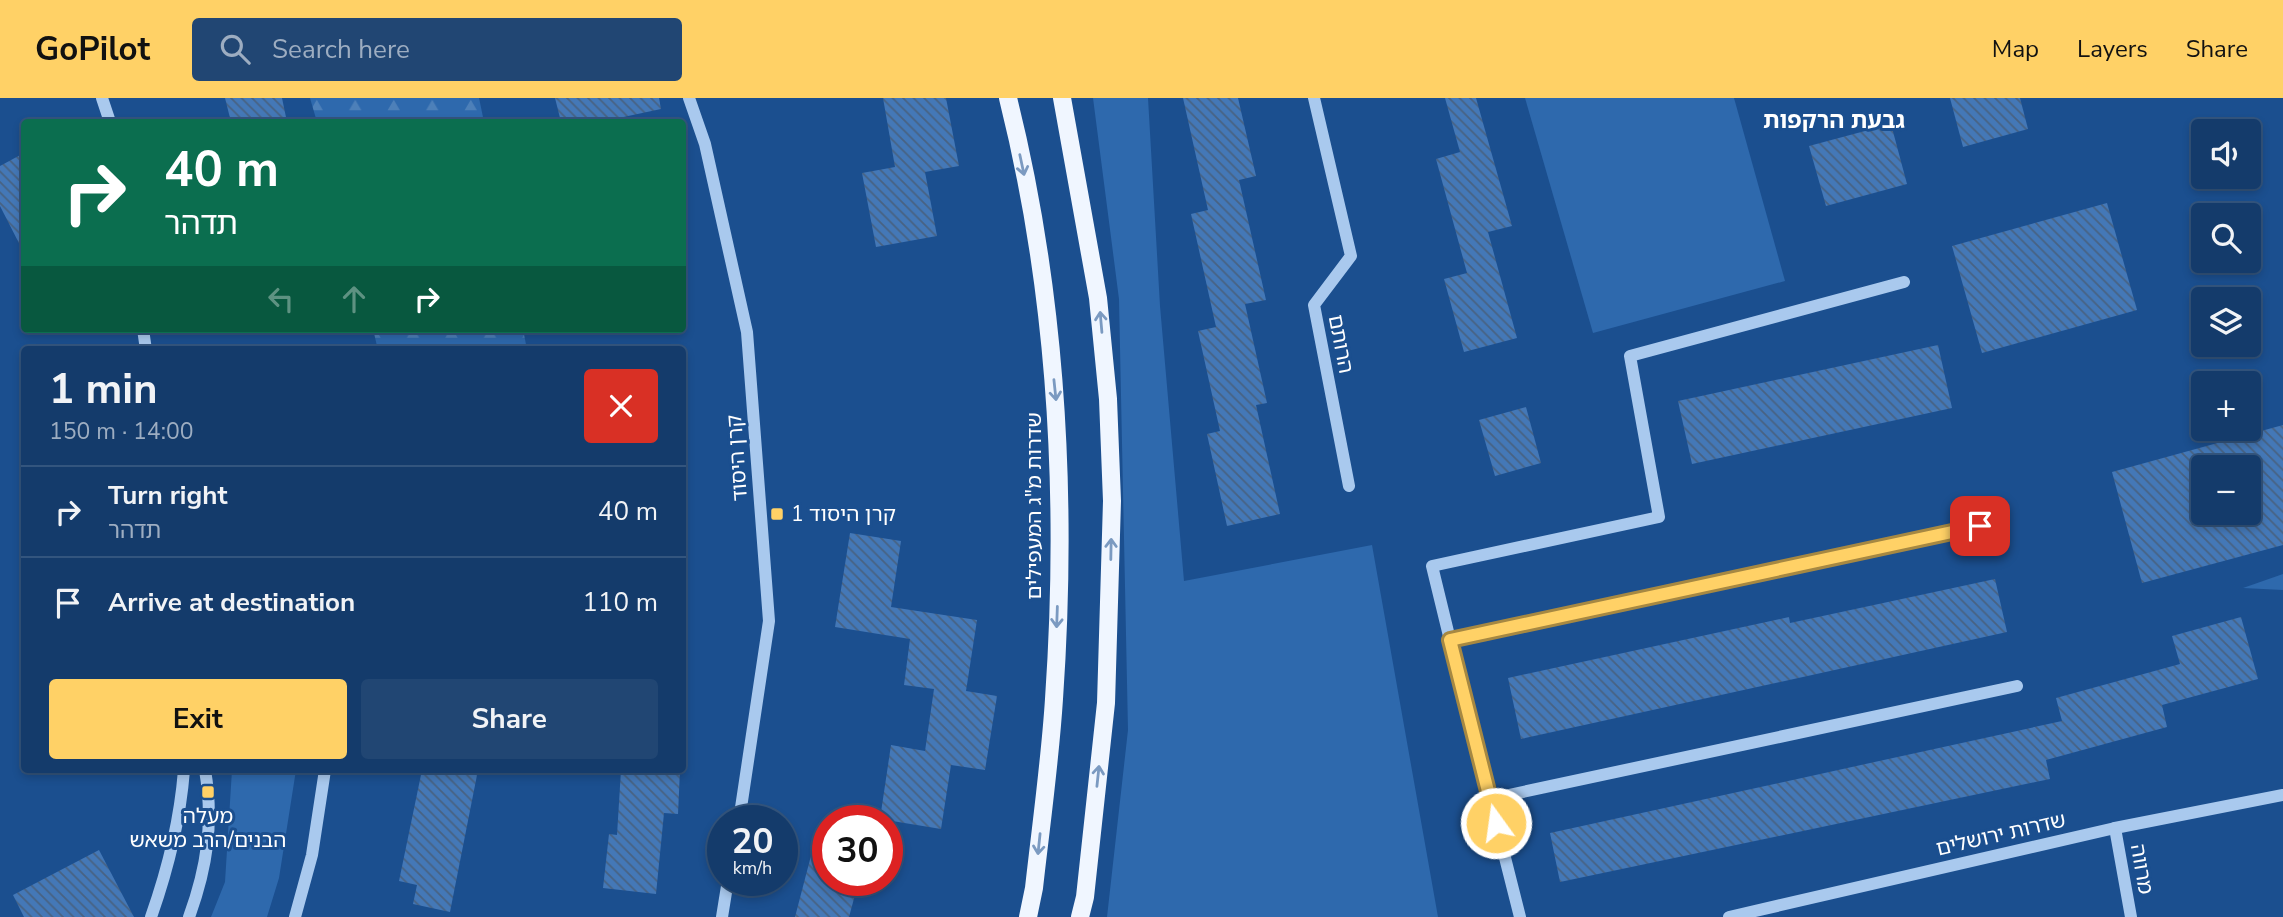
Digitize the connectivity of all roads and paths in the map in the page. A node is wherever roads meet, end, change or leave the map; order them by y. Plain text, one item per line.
1 (102, 98) edge
2 (689, 98) edge
3 (1008, 98) edge
4 (1062, 98) edge
5 (1314, 98) edge
6 (109, 119) edge
7 (1905, 282) dead end
8 (1349, 486) dead end
9 (1980, 526) dead end
10 (1450, 640) junction
11 (2017, 685) dead end
12 (183, 773) edge
13 (205, 773) edge
14 (326, 773) edge
15 (2283, 795) edge
16 (1490, 799) junction
17 (740, 805) edge
18 (2115, 828) junction
19 (725, 896) edge
20 (151, 917) edge
21 (190, 917) edge
22 (295, 917) edge
23 (722, 917) edge
24 (1028, 917) edge
25 (1080, 917) edge
26 (1520, 917) edge
27 (1729, 917) edge
28 (2131, 917) edge

1 - 6 street
2 - 17 street, קרן היסוד
3 -> 24 main road, שדרות מ"ג המעפילים
25 -> 4 main road
5 - 8 street, הרותם
7 - 10 street
9 - 10 street
10 - 16 street
11 - 16 street
12 - 20 street
13 - 21 street
14 - 22 street
15 - 18 street, שדרות ירושלים
16 - 26 street
18 - 27 street, שדרות ירושלים
18 - 28 street, מרווה
19 - 23 street

